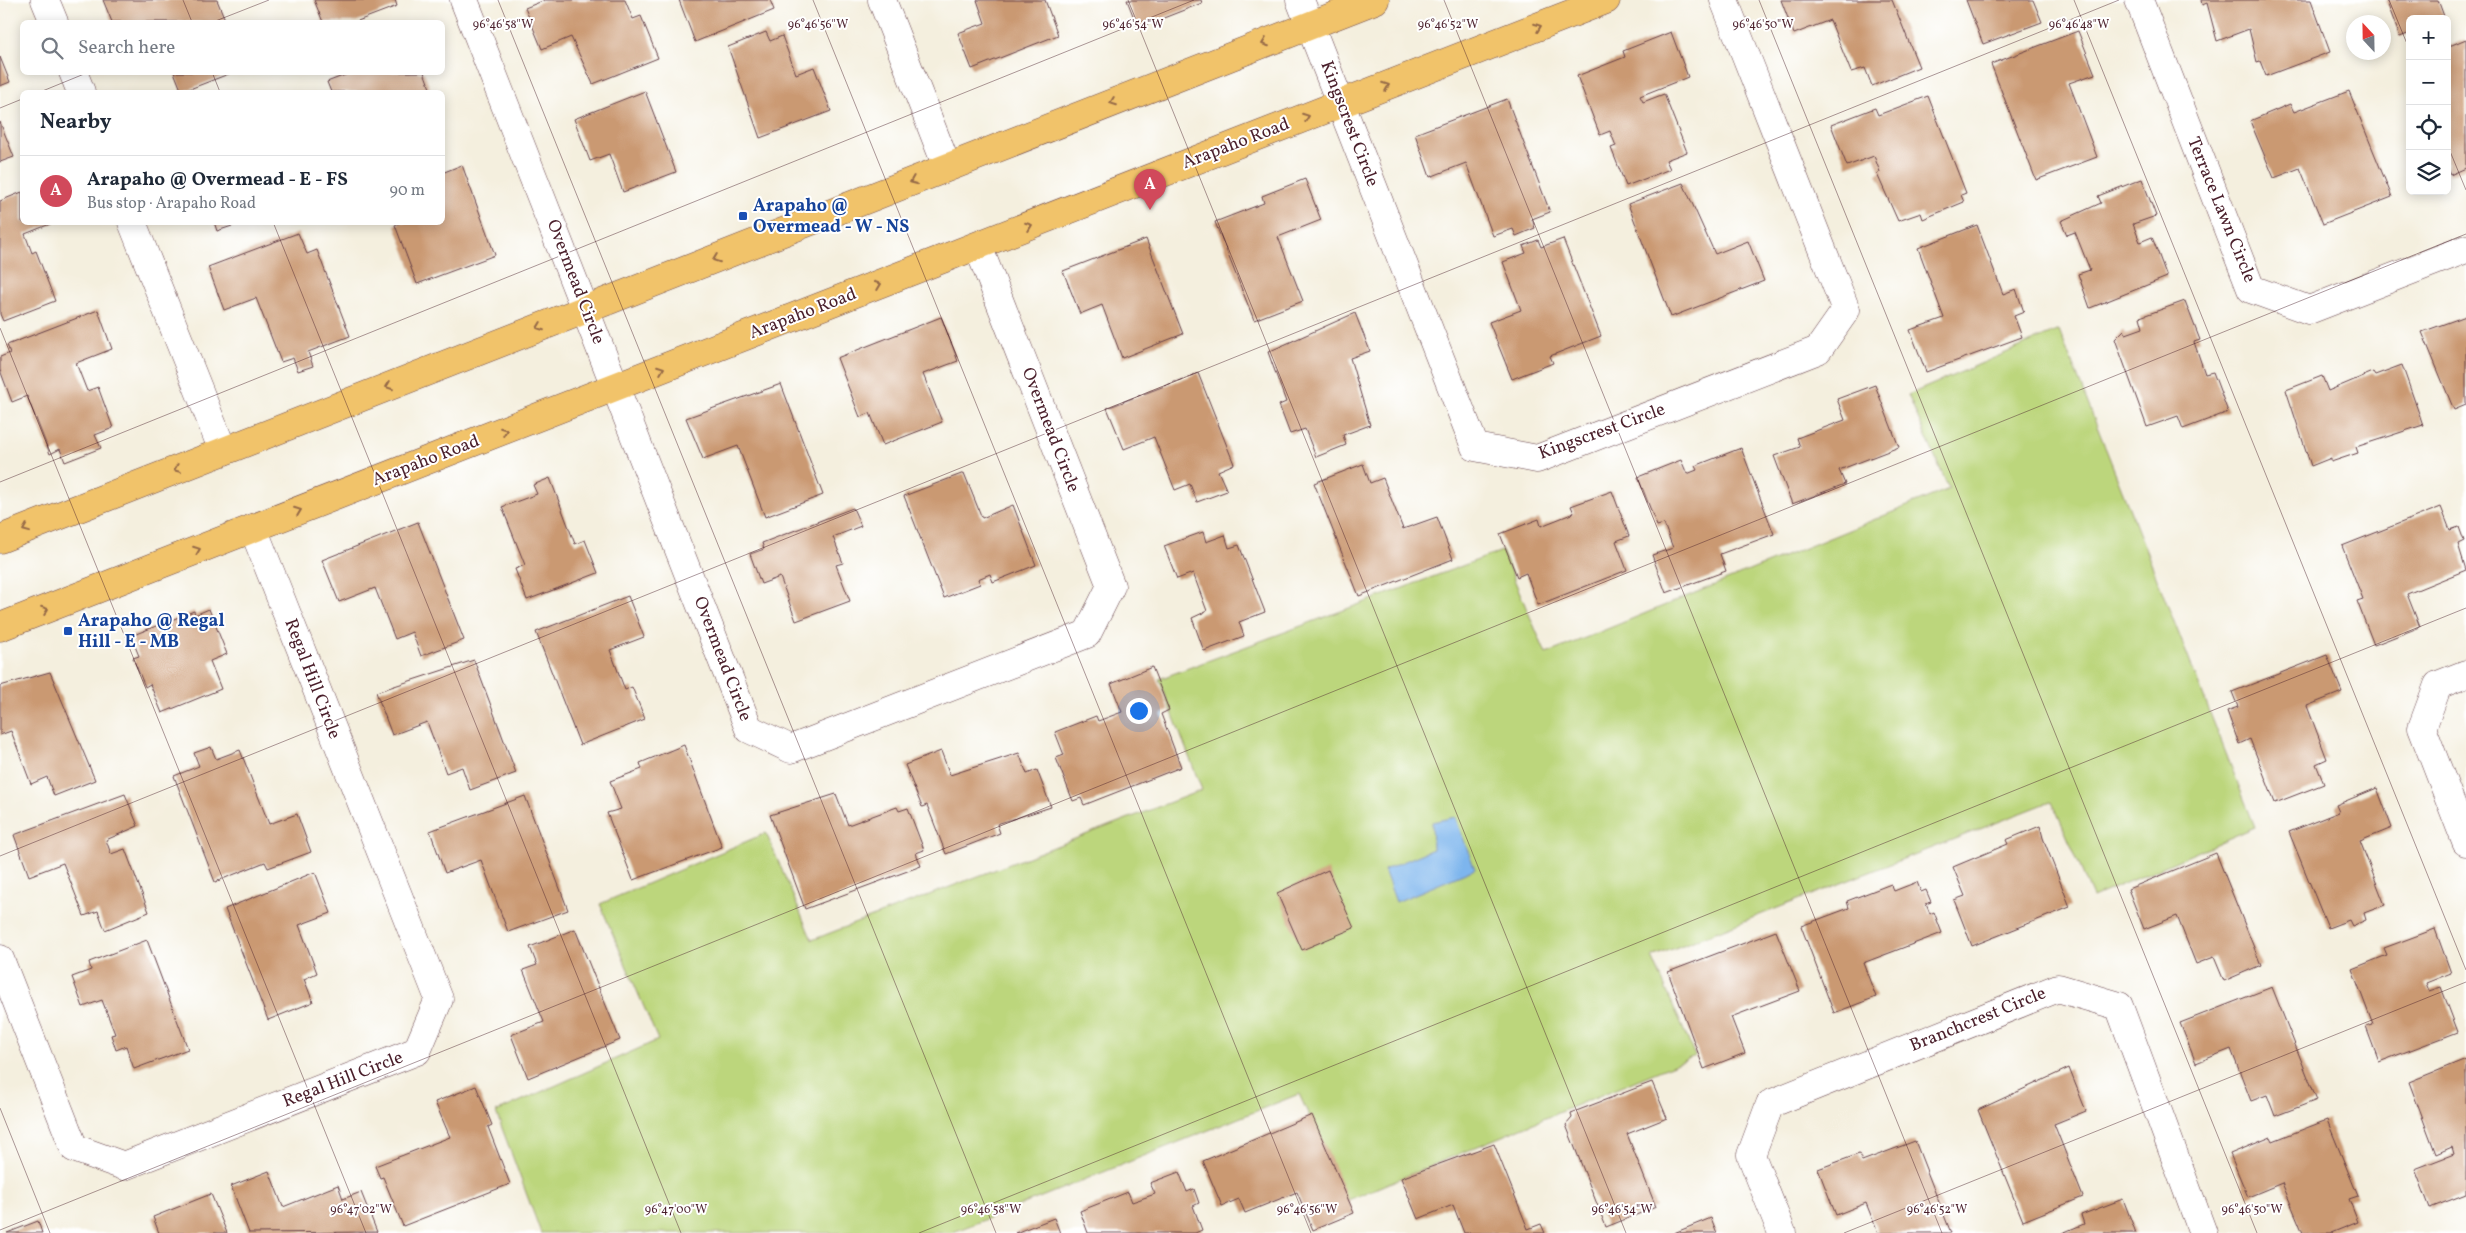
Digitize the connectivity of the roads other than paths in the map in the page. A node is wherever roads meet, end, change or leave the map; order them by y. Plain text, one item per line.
1 (45, 0) edge
2 (464, 0) edge
3 (882, 0) edge
4 (1300, 0) edge
5 (1375, 0) edge
6 (1606, 0) edge
7 (1724, 0) edge
8 (2138, 0) edge
9 (53, 20) edge
10 (1310, 25) junction
11 (74, 75) edge
12 (80, 90) edge
13 (1341, 104) junction
14 (947, 167) junction
15 (133, 225) edge
16 (978, 246) junction
17 (2466, 249) edge
18 (585, 309) junction
19 (615, 387) junction
20 (223, 451) junction
21 (253, 528) junction
22 (0, 539) edge
23 (0, 627) edge
24 (2466, 674) edge
25 (2466, 842) edge
26 (0, 959) edge
27 (1782, 1233) edge
28 (2203, 1233) edge

1 - 9 street
2 - 18 street, Overmead Circle
3 - 14 street
4 - 10 street, Kingscrest Circle
5 - 10 main road
13 -> 6 main road, Arapaho Road
7 - 13 street, Kingscrest Circle
8 - 17 street, Terrace Lawn Circle
10 - 13 street, Kingscrest Circle
10 -> 14 main road
11 - 12 street
16 -> 13 main road, Arapaho Road
14 -> 18 main road
15 - 20 street
19 -> 16 main road, Arapaho Road
16 - 19 street, Overmead Circle
18 - 19 street, Overmead Circle
18 -> 20 main road
21 -> 19 main road, Arapaho Road
20 -> 22 main road
23 -> 21 main road, Arapaho Road
21 - 26 street, Regal Hill Circle
24 - 25 street
27 - 28 street, Branchcrest Circle

